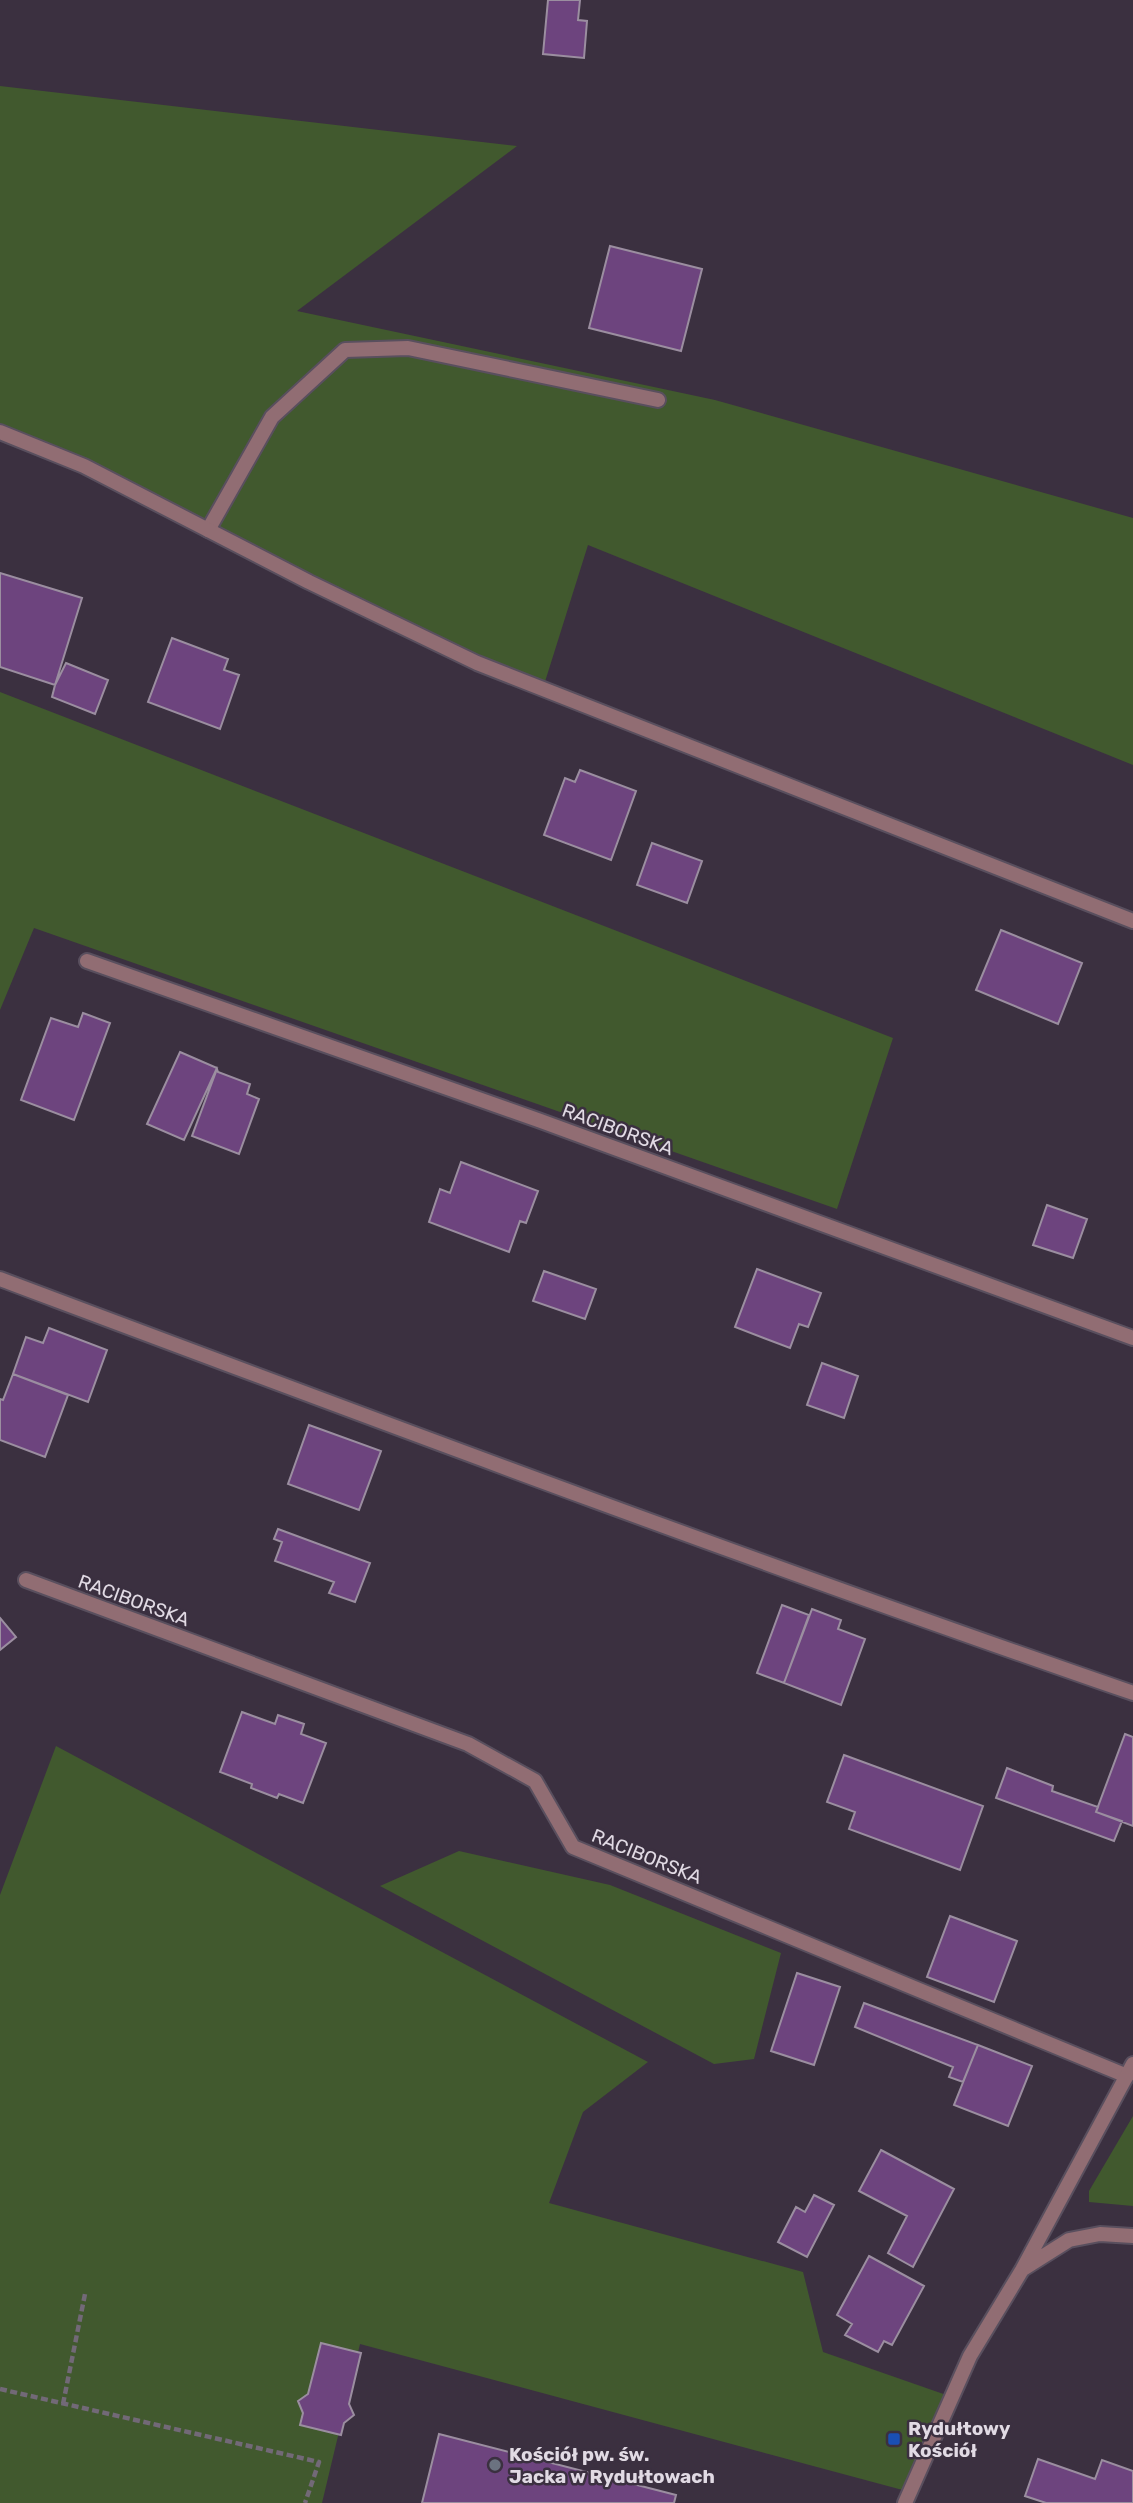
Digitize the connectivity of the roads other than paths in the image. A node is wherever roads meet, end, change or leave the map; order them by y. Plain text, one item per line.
1 (658, 400) dead end
2 (0, 432) edge
3 (208, 530) junction
4 (1133, 921) edge
5 (87, 961) dead end
6 (0, 1279) edge
7 (1133, 1338) edge
8 (26, 1580) dead end
9 (1133, 1693) edge
10 (1130, 2070) edge
11 (1133, 2236) edge
12 (1022, 2270) junction
13 (905, 2503) edge

1 - 3 street
2 - 3 street
3 - 4 street
5 - 7 street, RACIBORSKA
6 - 9 street
8 - 10 street, RACIBORSKA
10 - 12 street, RACIBORSKA
11 - 12 street, RACIBORSKA
12 - 13 street, RACIBORSKA

